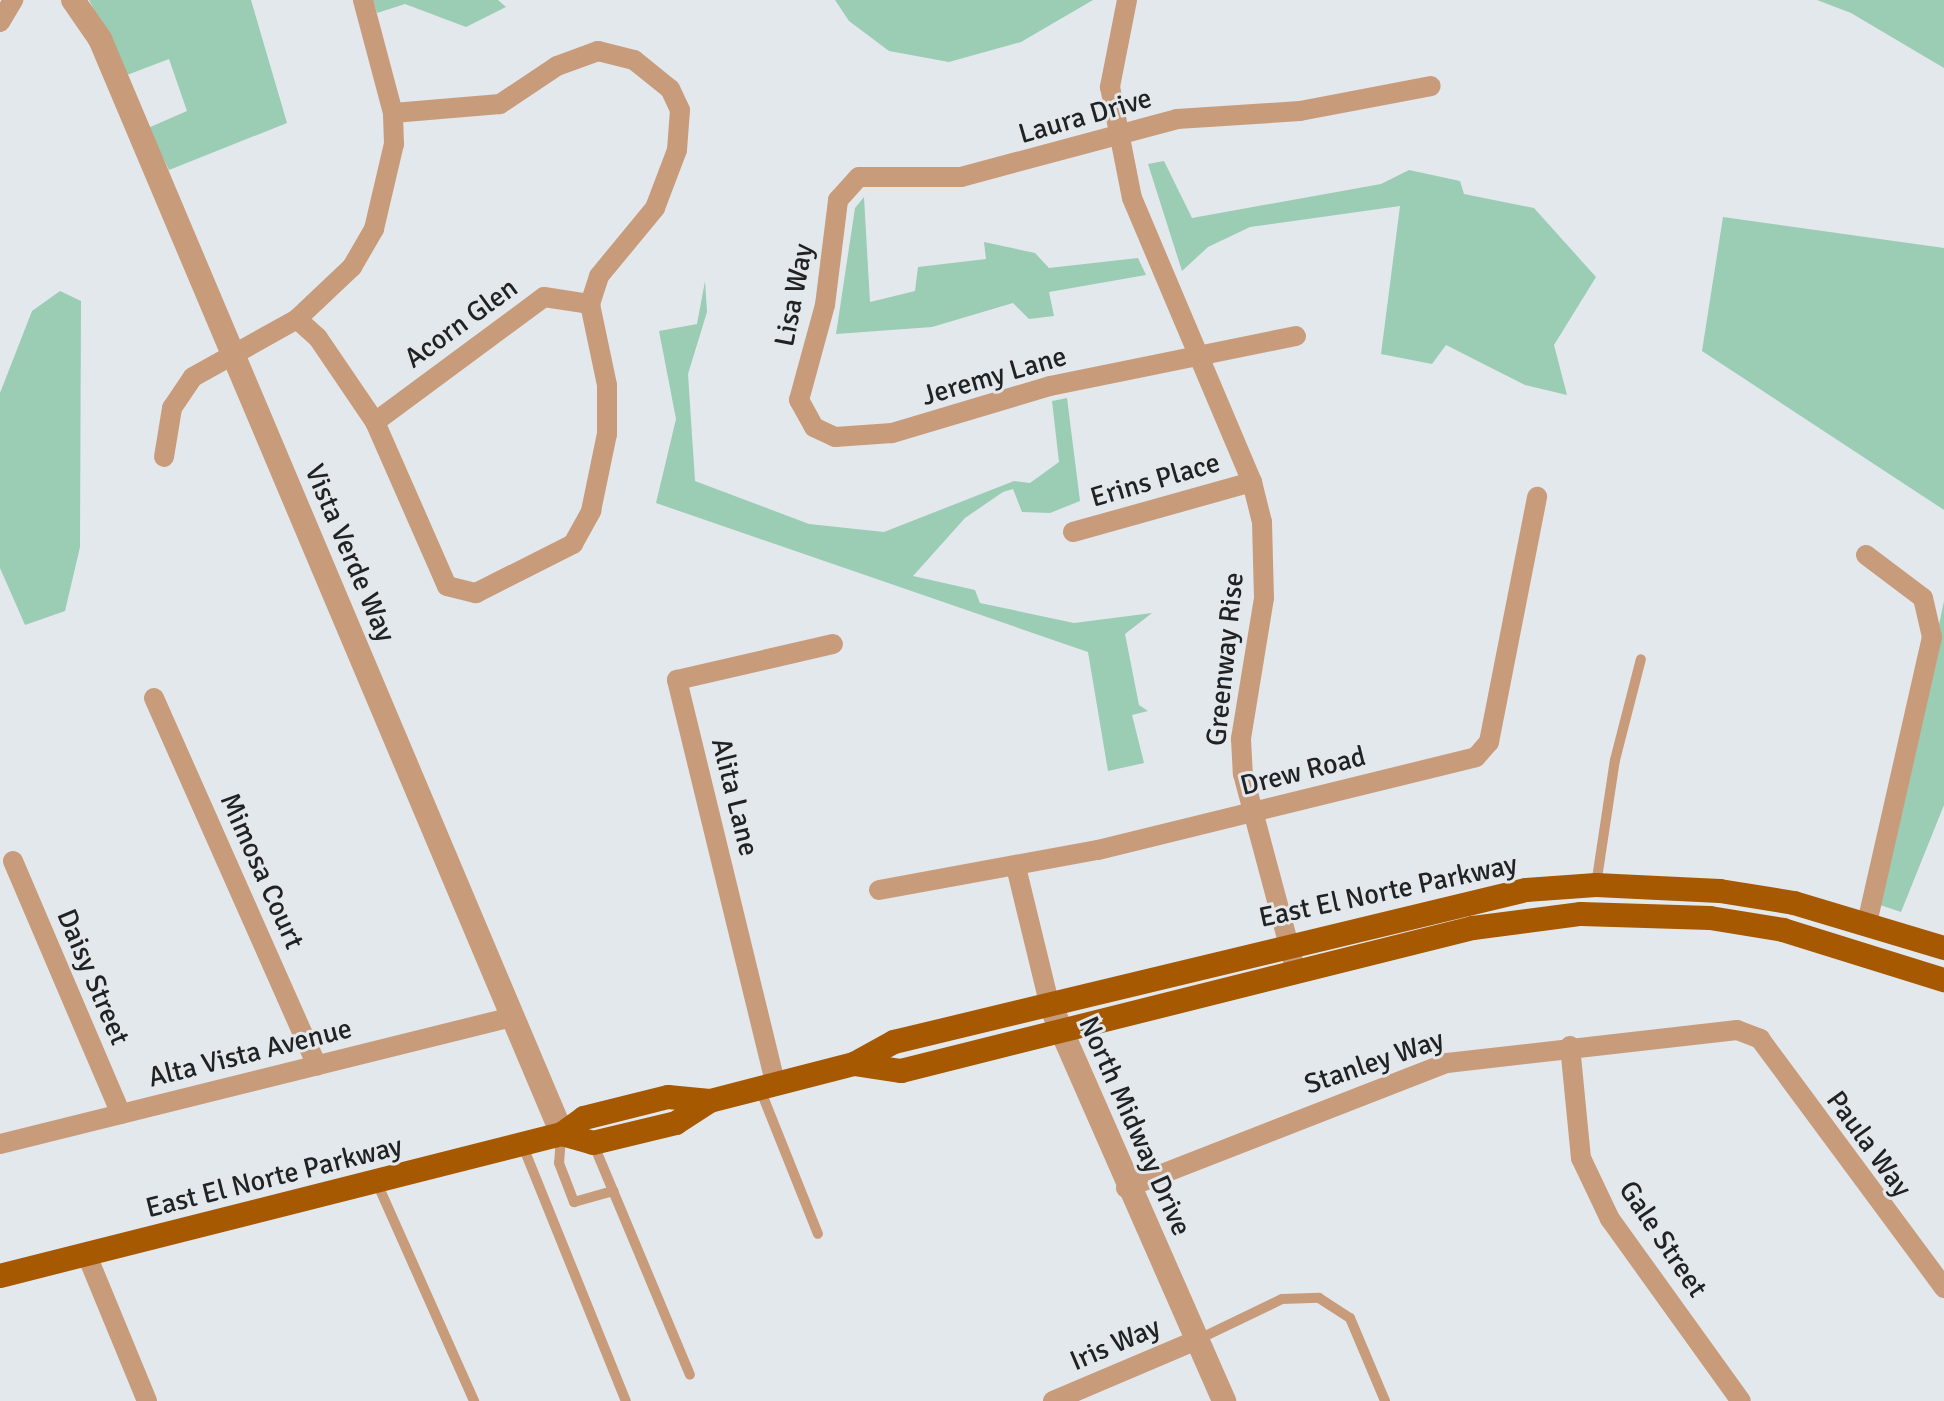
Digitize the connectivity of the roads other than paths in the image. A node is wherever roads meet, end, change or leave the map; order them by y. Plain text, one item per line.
1 (13, 0) edge
2 (73, 0) edge
3 (363, 0) edge
4 (1127, 0) edge
5 (0, 22) edge
6 (1431, 86) dead end
7 (393, 113) junction
8 (1119, 131) junction
9 (851, 181) joint
10 (590, 304) junction
11 (297, 319) junction
12 (1296, 336) dead end
13 (1198, 355) junction
14 (235, 356) junction
15 (809, 421) joint
16 (375, 422) junction
17 (164, 457) dead end
18 (1252, 482) junction
19 (1537, 497) dead end
20 (1073, 532) dead end
21 (1866, 555) dead end
22 (833, 644) dead end
23 (1641, 659) dead end
24 (154, 698) dead end
25 (1249, 813) junction
26 (13, 861) dead end
27 (1016, 867) junction
28 (1596, 885) junction
29 (879, 890) dead end
30 (1867, 923) junction
31 (1288, 943) junction
32 (1944, 948) edge
33 (1297, 972) junction
34 (1944, 980) edge
35 (1049, 1002) junction
36 (512, 1017) junction
37 (1060, 1031) junction
38 (1749, 1034) joint
39 (1570, 1046) junction
40 (854, 1064) junction
41 (317, 1066) junction
42 (768, 1085) junction
43 (710, 1101) junction
44 (121, 1114) junction
45 (562, 1134) junction
46 (593, 1143) junction
47 (0, 1144) edge
48 (522, 1144) junction
49 (377, 1183) junction
50 (1126, 1188) junction
51 (613, 1191) junction
52 (818, 1234) dead end
53 (86, 1253) junction
54 (0, 1276) edge
55 (1944, 1288) edge
56 (1199, 1339) junction
57 (690, 1375) dead end
58 (147, 1401) edge
59 (474, 1401) edge
60 (626, 1401) edge
61 (1053, 1401) edge
62 (1224, 1401) edge
63 (1385, 1401) edge
64 (1741, 1401) edge

1 - 5 street
2 - 14 street, Vista Verde Way
3 - 7 street
4 - 8 street, Greenway Rise
6 - 8 street, Laura Drive
7 - 10 street
7 - 11 street
8 - 9 street, Laura Drive
8 - 13 street, Greenway Rise
9 - 15 street, Lisa Way
10 - 16 street, Acorn Glen
10 - 16 street
11 - 14 street
11 - 16 street
12 - 13 street, Jeremy Lane
13 - 15 street, Jeremy Lane
13 - 18 street, Greenway Rise
14 - 17 street
14 - 36 street, Vista Verde Way
18 - 20 street, Erins Place
18 - 25 street, Greenway Rise
19 - 25 street, Drew Road
21 - 30 street
22 - 42 street, Alita Lane
23 - 28 lane
24 - 41 street, Mimosa Court
25 - 27 street, Drew Road
25 - 31 street, Greenway Rise
26 - 44 street, Daisy Street
27 - 29 street, Drew Road
27 - 35 street, North Midway Drive
28 - 30 main road, East El Norte Parkway
28 - 31 main road, East El Norte Parkway
30 - 32 main road, East El Norte Parkway
31 - 33 street, Greenway Rise
31 - 35 main road, East El Norte Parkway
33 - 34 main road, East El Norte Parkway
33 - 37 main road, East El Norte Parkway
35 - 37 street, North Midway Drive
35 - 40 main road, East El Norte Parkway
36 - 41 street, Alta Vista Avenue
36 - 45 street, Vista Verde Way
37 - 40 main road, East El Norte Parkway
37 - 50 street, North Midway Drive
38 - 39 street, Stanley Way
38 - 55 street, Paula Way
39 - 50 street, Stanley Way
39 - 64 street, Gale Street
40 - 42 main road, East El Norte Parkway
41 - 44 street, Alta Vista Avenue
42 - 43 main road, East El Norte Parkway
42 - 52 lane
43 - 45 main road, East El Norte Parkway
43 - 46 main road, East El Norte Parkway
44 - 47 street, Alta Vista Avenue
45 - 46 main road, East El Norte Parkway
45 - 48 main road, East El Norte Parkway
45 - 51 lane
46 - 51 lane
48 - 49 main road, East El Norte Parkway
48 - 60 lane
49 - 53 main road, East El Norte Parkway
49 - 59 lane
50 - 56 street, North Midway Drive
51 - 57 lane
53 - 54 main road, East El Norte Parkway
53 - 58 street
56 - 61 street, Iris Way
56 - 62 street, North Midway Drive
56 - 63 lane

